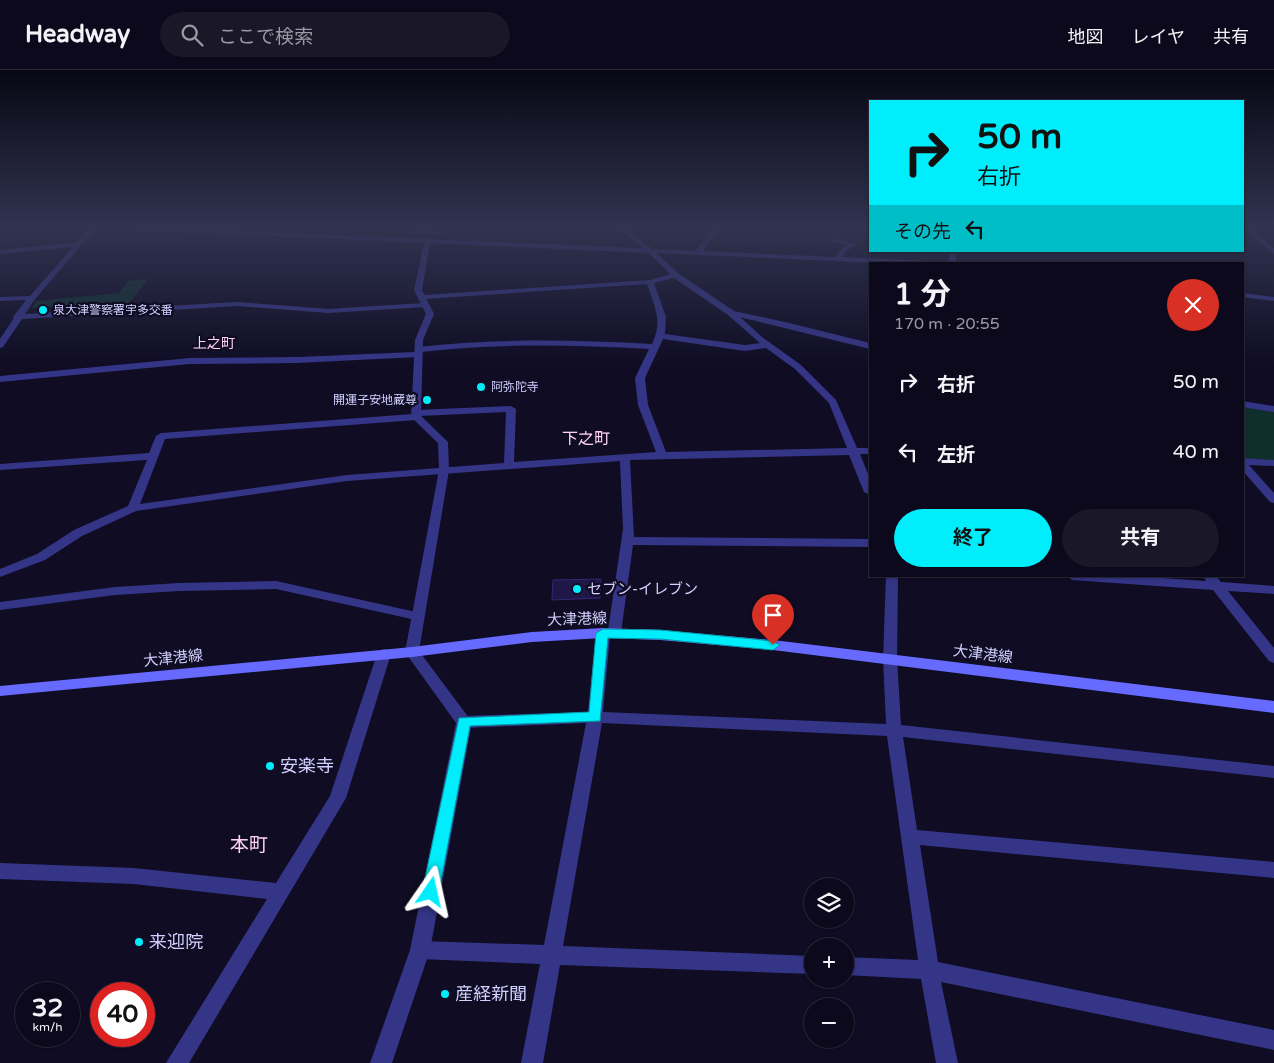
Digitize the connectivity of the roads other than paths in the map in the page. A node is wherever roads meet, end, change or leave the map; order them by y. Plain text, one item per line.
1 (54, 273) edge
2 (421, 273) edge
3 (676, 275) joint
4 (650, 282) junction
5 (1244, 295) edge
6 (32, 298) junction
7 (1274, 299) edge
8 (0, 300) edge
9 (424, 301) junction
10 (730, 313) junction
11 (17, 317) junction
12 (660, 336) junction
13 (0, 345) edge
14 (767, 345) junction
15 (869, 346) edge
16 (655, 347) junction
17 (418, 352) junction
18 (0, 379) edge
19 (1244, 404) edge
20 (1274, 408) edge
21 (416, 415) junction
22 (854, 451) junction
23 (869, 451) edge
24 (662, 455) junction
25 (153, 456) junction
26 (625, 457) junction
27 (1244, 462) edge
28 (1274, 463) edge
29 (1244, 464) edge
30 (509, 465) junction
31 (0, 467) edge
32 (444, 470) junction
33 (869, 489) edge
34 (1274, 500) edge
35 (133, 508) junction
36 (627, 541) junction
37 (869, 543) edge
38 (0, 573) edge
39 (892, 577) edge
40 (1084, 577) edge
41 (1210, 577) edge
42 (1218, 588) junction
43 (1274, 590) edge
44 (0, 606) edge
45 (416, 616) junction
46 (608, 633) junction
47 (412, 652) junction
48 (384, 654) junction
49 (1274, 658) edge
50 (890, 659) junction
51 (0, 691) edge
52 (1274, 707) edge
53 (595, 717) junction
54 (464, 722) junction
55 (894, 730) junction
56 (1274, 772) edge
57 (909, 837) junction
58 (1274, 870) edge
59 (0, 871) edge
60 (280, 892) junction
61 (420, 950) junction
62 (552, 953) junction
63 (804, 965) edge
64 (854, 966) edge
65 (929, 970) junction
66 (1274, 1040) edge
67 (176, 1063) edge
68 (381, 1063) edge
69 (532, 1063) edge
70 (947, 1063) edge

1 - 6 street
2 - 9 street
3 - 4 street
3 - 10 street
4 - 9 street
4 - 12 street
5 - 7 street
6 - 8 street
6 - 11 street
9 - 11 street
9 - 17 street
10 - 14 street
10 - 15 street
11 - 13 street
12 - 14 street
12 - 16 street
14 - 22 street
16 - 17 street
16 - 24 street
17 - 18 street
17 - 21 street
19 - 20 street
21 - 25 street
21 - 30 street
21 - 32 street
22 - 23 street
22 - 24 street
22 - 33 street
24 - 26 street
25 - 31 street
25 - 35 street
26 - 30 street
26 - 36 street
27 - 28 street
29 - 34 street
30 - 32 street
32 - 35 street
32 - 45 street
35 - 38 street
36 - 37 street
36 - 46 street
39 - 50 street
40 - 42 street
41 - 42 street
42 - 43 street
42 - 49 street
44 - 45 street
45 - 47 street
46 - 47 main road, 大津港線
46 - 50 main road, 大津港線
46 - 53 street
47 - 48 main road, 大津港線
47 - 54 street
48 - 51 main road, 大津港線
48 - 60 street
50 - 52 main road, 大津港線
50 - 55 street
53 - 54 street
53 - 55 street
53 - 62 street
54 - 61 street
55 - 56 street
55 - 57 street
57 - 58 street
57 - 65 street
59 - 60 street
60 - 67 street
61 - 62 street
61 - 68 street
62 - 63 street
62 - 69 street
64 - 65 street
65 - 66 street
65 - 70 street

